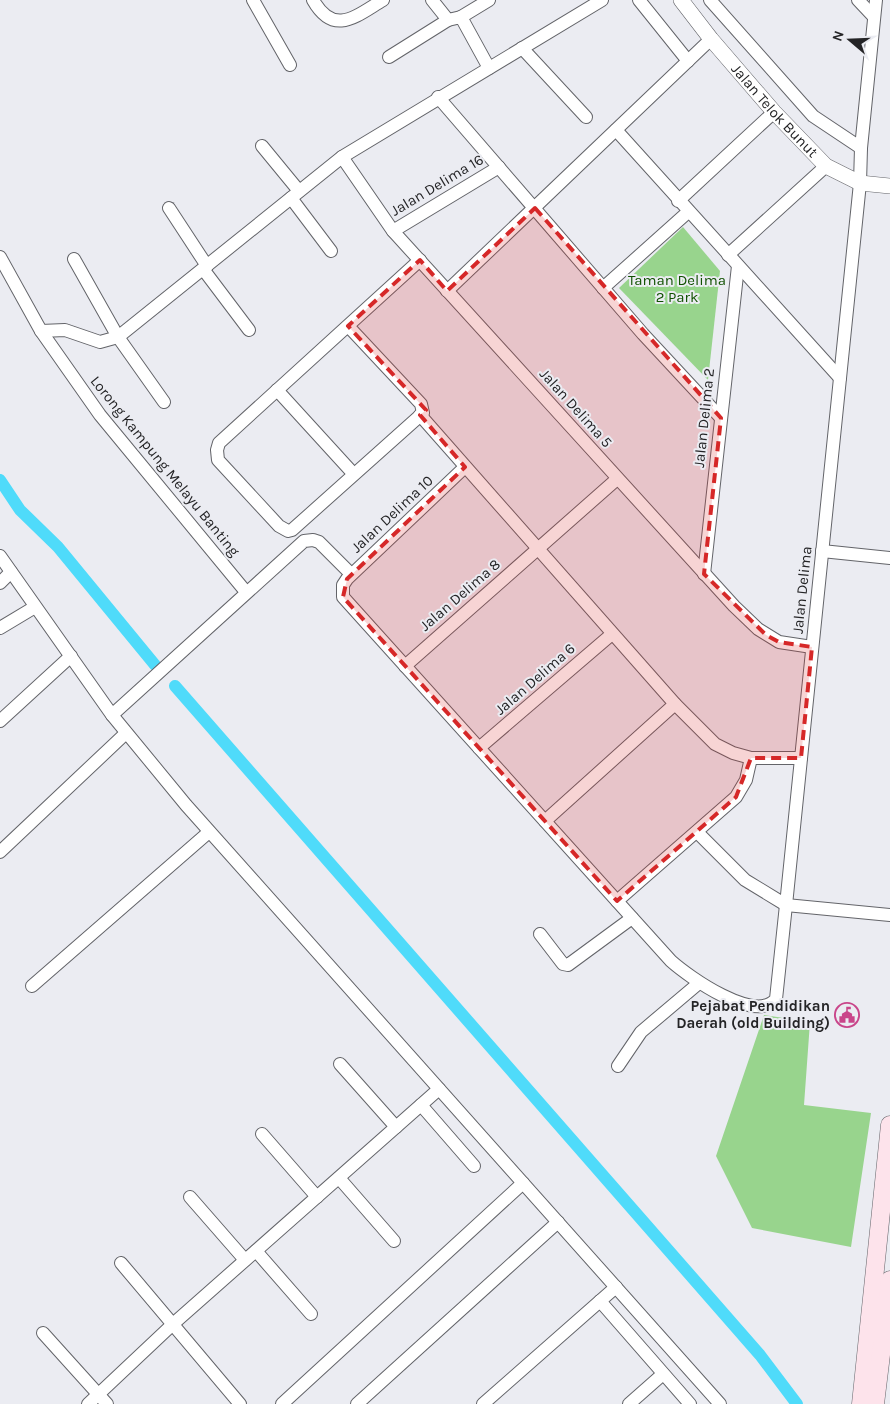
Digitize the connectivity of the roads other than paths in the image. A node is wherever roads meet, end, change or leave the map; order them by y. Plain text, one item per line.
1 (253, 0) edge
2 (314, 0) edge
3 (383, 0) edge
4 (432, 0) edge
5 (489, 0) edge
6 (602, 0) edge
7 (639, 0) edge
8 (681, 0) edge
9 (710, 0) edge
10 (858, 0) edge
11 (876, 0) edge
12 (874, 17) junction
13 (454, 19) junction
14 (711, 40) junction
15 (522, 48) junction
16 (388, 57) dead end
17 (688, 61) junction
18 (290, 65) dead end
19 (489, 68) junction
20 (438, 98) junction
21 (774, 112) junction
22 (586, 117) dead end
23 (616, 130) junction
24 (262, 146) dead end
25 (860, 148) junction
26 (342, 157) junction
27 (826, 166) junction
28 (499, 167) junction
29 (860, 183) junction
30 (890, 186) edge
31 (295, 195) junction
32 (678, 201) junction
33 (169, 208) dead end
34 (534, 208) junction
35 (688, 212) junction
36 (392, 231) junction
37 (331, 251) dead end
38 (728, 255) junction
39 (0, 257) edge
40 (74, 259) dead end
41 (420, 260) junction
42 (738, 266) junction
43 (205, 267) junction
44 (603, 288) junction
45 (447, 291) junction
46 (348, 326) junction
47 (249, 330) dead end
48 (42, 331) junction
49 (118, 337) junction
50 (840, 378) junction
51 (277, 390) junction
52 (164, 402) dead end
53 (420, 415) junction
54 (721, 418) junction
55 (465, 467) junction
56 (350, 470) dead end
57 (618, 479) junction
58 (538, 548) junction
59 (822, 551) junction
60 (0, 556) edge
61 (890, 558) edge
62 (11, 572) junction
63 (352, 574) junction
64 (704, 574) junction
65 (0, 583) edge
66 (246, 592) junction
67 (35, 607) junction
68 (0, 628) edge
69 (612, 634) junction
70 (812, 647) junction
71 (71, 656) junction
72 (404, 666) junction
73 (675, 704) junction
74 (112, 715) junction
75 (0, 721) edge
76 (126, 733) junction
77 (479, 748) junction
78 (751, 758) junction
79 (801, 758) junction
80 (545, 821) junction
81 (209, 832) junction
82 (697, 832) junction
83 (0, 852) edge
84 (617, 901) junction
85 (786, 905) junction
86 (890, 915) edge
87 (632, 918) junction
88 (540, 934) dead end
89 (699, 983) junction
90 (32, 986) dead end
91 (340, 1064) dead end
92 (618, 1066) dead end
93 (439, 1089) junction
94 (421, 1105) junction
95 (890, 1125) edge
96 (396, 1128) junction
97 (262, 1134) dead end
98 (474, 1166) dead end
99 (339, 1178) junction
100 (523, 1183) junction
101 (190, 1197) dead end
102 (317, 1197) junction
103 (558, 1222) junction
104 (394, 1241) dead end
105 (256, 1251) junction
106 (245, 1260) junction
107 (121, 1263) dead end
108 (890, 1280) edge
109 (616, 1287) junction
110 (600, 1301) junction
111 (311, 1314) dead end
112 (173, 1324) junction
113 (43, 1333) dead end
114 (663, 1374) junction
115 (98, 1394) junction
116 (488, 1403) edge
117 (88, 1404) edge
118 (107, 1404) edge
119 (240, 1404) edge
120 (282, 1404) edge
121 (356, 1404) edge
122 (629, 1404) edge
123 (690, 1404) edge
124 (720, 1404) edge
125 (861, 1404) edge
126 (875, 1404) edge

1 - 18 street
2 - 3 street
4 - 13 street
5 - 13 street
6 - 15 street
7 - 17 street
8 - 14 street, Jalan Telok Bunut
9 - 25 street
10 - 12 street
11 - 12 street, Jalan Delima
12 - 25 street, Jalan Delima
13 - 16 street
13 - 19 street
14 - 17 street
14 - 21 street, Jalan Telok Bunut
15 - 19 street
15 - 22 street
17 - 23 street
19 - 20 street
20 - 26 street
20 - 28 street
21 - 27 street, Jalan Telok Bunut
21 - 32 street
23 - 32 street
23 - 34 street
24 - 31 street
25 - 29 street, Jalan Delima
26 - 31 street
26 - 36 street, Jalan Delima 5
27 - 29 street, Jalan Telok Bunut
27 - 38 street
28 - 34 street
28 - 36 street, Jalan Delima 16
29 - 30 street, Jalan Telok Bunut
29 - 50 street, Jalan Delima
31 - 37 street
31 - 43 street
32 - 35 street
33 - 43 street
34 - 44 street
34 - 45 street
35 - 38 street
35 - 44 street
36 - 41 street, Jalan Delima 5
38 - 42 street
39 - 48 street, Lorong Kampung Melayu Banting
40 - 49 street
41 - 45 street, Jalan Delima 5
41 - 46 street
42 - 50 street
42 - 54 street, Jalan Delima 2
43 - 47 street
43 - 49 street
44 - 54 street
45 - 57 street, Jalan Delima 5
46 - 51 street
46 - 53 street
48 - 49 street
48 - 66 street, Lorong Kampung Melayu Banting
49 - 52 street
50 - 59 street, Jalan Delima
51 - 53 street
51 - 56 street
53 - 55 street
54 - 64 street, Jalan Delima 2
55 - 58 street
55 - 63 street, Jalan Delima 10
57 - 58 street, Jalan Delima 8
57 - 64 street, Jalan Delima 5
58 - 69 street
58 - 72 street, Jalan Delima 8
59 - 61 street
59 - 70 street, Jalan Delima
60 - 62 street
62 - 65 street
62 - 67 street
63 - 66 street
63 - 72 street, Jalan Delima 10
64 - 70 street, Jalan Delima 5
66 - 74 street
67 - 68 street
67 - 71 street
69 - 73 street
69 - 77 street, Jalan Delima 6
70 - 79 street, Jalan Delima
71 - 74 street
71 - 75 street
72 - 77 street
73 - 78 street
73 - 80 street
74 - 76 street
76 - 81 street
76 - 83 street
77 - 80 street
78 - 79 street
78 - 82 street
79 - 85 street, Jalan Delima
80 - 84 street
81 - 90 street
81 - 93 street
82 - 84 street
82 - 85 street
84 - 87 street
85 - 86 street
85 - 89 street, Jalan Delima
87 - 88 street
87 - 89 street
89 - 92 street
91 - 96 street
93 - 94 street
93 - 100 street
94 - 96 street
94 - 98 street
95 - 125 main road
96 - 99 street
97 - 102 street
99 - 102 street
99 - 104 street
100 - 103 street
100 - 120 street
101 - 106 street
102 - 105 street
103 - 109 street
103 - 121 street
105 - 106 street
105 - 111 street
106 - 112 street
107 - 112 street
108 - 126 main road
109 - 110 street
109 - 124 street
110 - 114 street
110 - 116 street
112 - 115 street
112 - 119 street
113 - 115 street
114 - 122 street
114 - 123 street
115 - 117 street
115 - 118 street

